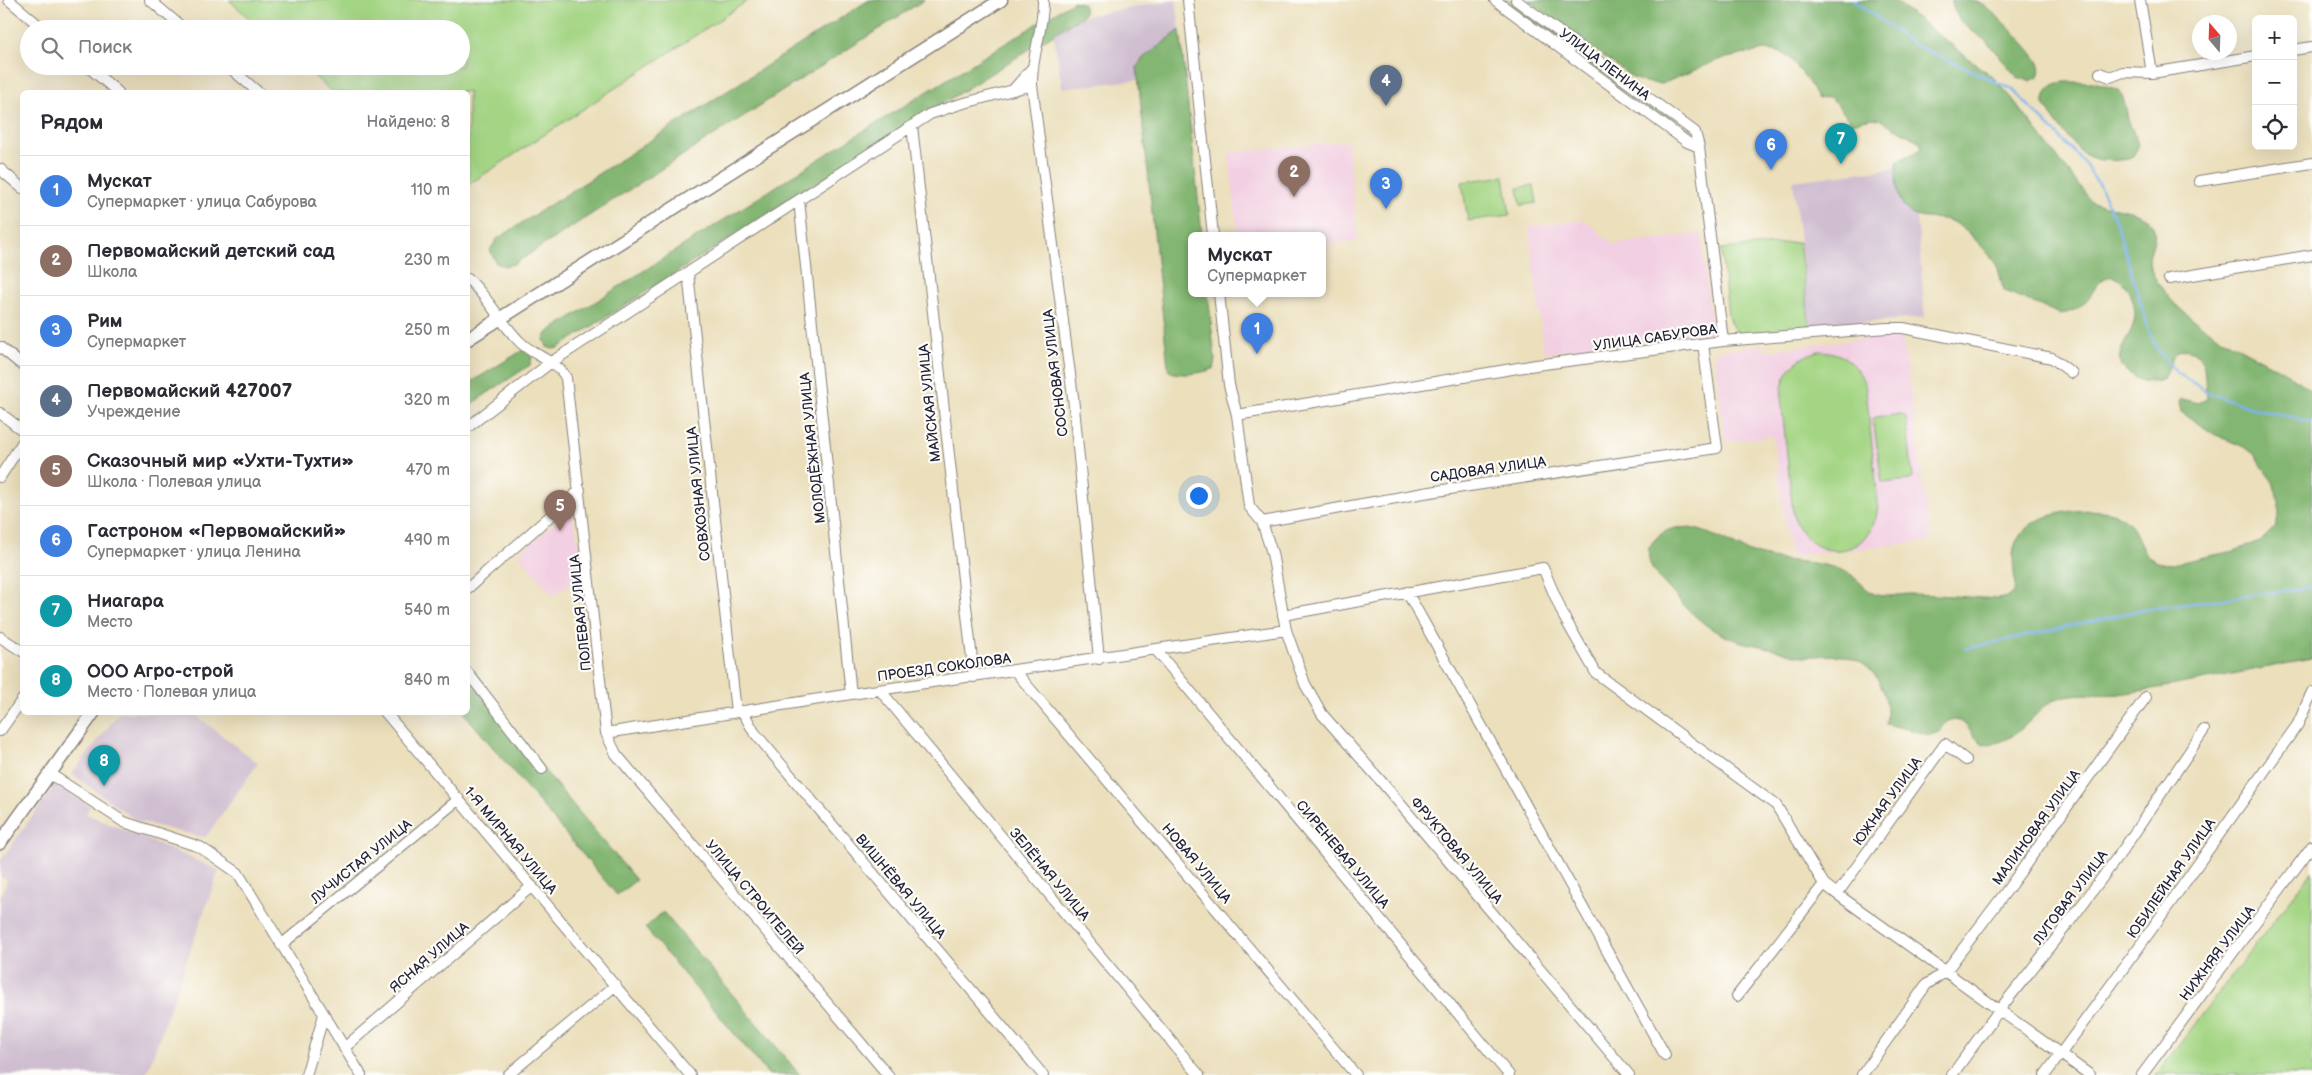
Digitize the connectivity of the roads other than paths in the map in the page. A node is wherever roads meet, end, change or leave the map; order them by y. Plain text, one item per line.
1 (9, 0) edge
2 (150, 0) edge
3 (1001, 0) edge
4 (1043, 0) edge
5 (1188, 0) edge
6 (1495, 0) edge
7 (1516, 0) edge
8 (2140, 0) edge
9 (32, 20) edge
10 (173, 20) edge
11 (2312, 47) edge
12 (2297, 49) edge
13 (2252, 57) edge
14 (1033, 67) junction
15 (2100, 72) dead end
16 (2152, 73) junction
17 (98, 75) edge
18 (238, 75) edge
19 (1032, 85) junction
20 (116, 90) edge
21 (256, 90) edge
22 (1013, 90) junction
23 (912, 126) junction
24 (1699, 147) junction
25 (2312, 163) edge
26 (0, 169) edge
27 (2199, 181) dead end
28 (20, 186) edge
29 (799, 200) junction
30 (1213, 232) edge
31 (2312, 255) edge
32 (688, 273) junction
33 (2169, 279) dead end
34 (470, 281) edge
35 (1219, 297) edge
36 (501, 319) junction
37 (470, 338) edge
38 (1722, 341) junction
39 (1703, 344) junction
40 (0, 347) edge
41 (20, 363) edge
42 (550, 363) junction
43 (2072, 373) dead end
44 (0, 413) edge
45 (1237, 415) junction
46 (470, 425) edge
47 (20, 428) edge
48 (20, 446) edge
49 (0, 477) edge
50 (580, 490) junction
51 (1262, 522) junction
52 (470, 586) edge
53 (1408, 592) junction
54 (1283, 615) junction
55 (1286, 630) junction
56 (0, 637) edge
57 (20, 650) edge
58 (1156, 650) junction
59 (1098, 659) junction
60 (1015, 671) junction
61 (470, 677) edge
62 (974, 677) junction
63 (880, 690) junction
64 (2312, 692) edge
65 (851, 694) junction
66 (2146, 698) dead end
67 (20, 703) edge
68 (740, 712) junction
69 (92, 715) edge
70 (388, 715) edge
71 (2204, 730) dead end
72 (0, 731) edge
73 (606, 733) junction
74 (1966, 760) dead end
75 (542, 769) dead end
76 (50, 774) junction
77 (459, 799) junction
78 (0, 843) edge
79 (2312, 846) edge
80 (1824, 884) junction
81 (532, 886) junction
82 (1837, 894) junction
83 (281, 945) junction
84 (1946, 971) junction
85 (616, 985) junction
86 (1737, 996) dead end
87 (2000, 1009) junction
88 (324, 1014) junction
89 (344, 1048) junction
90 (2061, 1053) junction
91 (1665, 1055) dead end
92 (306, 1075) edge
93 (361, 1075) edge
94 (508, 1075) edge
95 (690, 1075) edge
96 (888, 1075) edge
97 (1043, 1075) edge
98 (1199, 1075) edge
99 (1356, 1075) edge
100 (1509, 1075) edge
101 (1629, 1075) edge
102 (1862, 1075) edge
103 (1952, 1075) edge
104 (2045, 1075) edge
105 (2090, 1075) edge
106 (2142, 1075) edge

1 - 9 street
2 - 10 street
3 - 36 street
4 - 14 street, СОСНОВАЯ УЛИЦА
5 - 30 street
6 - 24 street, УЛИЦА ЛЕНИНА
7 - 24 street, УЛИЦА ЛЕНИНА
8 - 16 street
11 - 12 street
13 - 16 street
14 - 19 street, СОСНОВАЯ УЛИЦА
14 - 22 street
15 - 16 street
17 - 20 street
18 - 21 street
19 - 22 street
19 - 59 street, СОСНОВАЯ УЛИЦА
22 - 23 street
23 - 29 street
23 - 62 street, МАЙСКАЯ УЛИЦА
24 - 38 street, УЛИЦА ЛЕНИНА
25 - 27 street
26 - 28 street
29 - 32 street
29 - 65 street, МОЛОДЁЖНАЯ УЛИЦА
31 - 33 street
32 - 42 street
32 - 68 street, СОВХОЗНАЯ УЛИЦА
34 - 36 street, ПОЛЕВАЯ УЛИЦА
35 - 45 street, ФРУКТОВАЯ УЛИЦА
36 - 37 street
36 - 42 street, ПОЛЕВАЯ УЛИЦА
38 - 39 street, УЛИЦА САБУРОВА
38 - 43 street, УЛИЦА САБУРОВА
39 - 45 street, УЛИЦА САБУРОВА
39 - 51 street, САДОВАЯ УЛИЦА
40 - 41 street
42 - 46 street
42 - 50 street, ПОЛЕВАЯ УЛИЦА
44 - 47 street
45 - 51 street, ФРУКТОВАЯ УЛИЦА
48 - 49 street
50 - 52 street
50 - 73 street, ПОЛЕВАЯ УЛИЦА
51 - 54 street, ФРУКТОВАЯ УЛИЦА
53 - 54 street
53 - 80 street
53 - 91 street
54 - 55 street, ФРУКТОВАЯ УЛИЦА
55 - 58 street, ПРОЕЗД СОКОЛОВА
55 - 101 street, ФРУКТОВАЯ УЛИЦА
56 - 57 street
58 - 59 street, ПРОЕЗД СОКОЛОВА
58 - 100 street, СИРЕНЕВАЯ УЛИЦА
59 - 60 street, ПРОЕЗД СОКОЛОВА
60 - 62 street, ПРОЕЗД СОКОЛОВА
60 - 99 street, НОВАЯ УЛИЦА
61 - 75 street
62 - 63 street, ПРОЕЗД СОКОЛОВА
63 - 65 street, ПРОЕЗД СОКОЛОВА
63 - 98 street, ЗЕЛЁНАЯ УЛИЦА
64 - 90 street, ЮБИЛЕЙНАЯ УЛИЦА
65 - 68 street, ПРОЕЗД СОКОЛОВА
66 - 84 street, МАЛИНОВАЯ УЛИЦА
67 - 72 street
68 - 73 street, ПРОЕЗД СОКОЛОВА
68 - 97 street, ВИШНЁВАЯ УЛИЦА
69 - 76 street
70 - 77 street, 1-Я МИРНАЯ УЛИЦА
71 - 87 street, ЛУГОВАЯ УЛИЦА
73 - 96 street, УЛИЦА СТРОИТЕЛЕЙ
74 - 82 street, ЮЖНАЯ УЛИЦА
76 - 78 street
76 - 83 street
77 - 81 street, 1-Я МИРНАЯ УЛИЦА
77 - 83 street, ЛУЧИСТАЯ УЛИЦА
79 - 106 street, НИЖНЯЯ УЛИЦА
80 - 82 street
80 - 86 street
81 - 85 street, 1-Я МИРНАЯ УЛИЦА
81 - 89 street, ЯСНАЯ УЛИЦА
82 - 84 street
83 - 88 street
84 - 87 street
84 - 102 street
85 - 94 street
85 - 95 street, 1-Я МИРНАЯ УЛИЦА
87 - 90 street
87 - 103 street, ЛУГОВАЯ УЛИЦА
88 - 89 street
88 - 92 street
89 - 93 street
90 - 104 street, ЮБИЛЕЙНАЯ УЛИЦА
90 - 105 street

